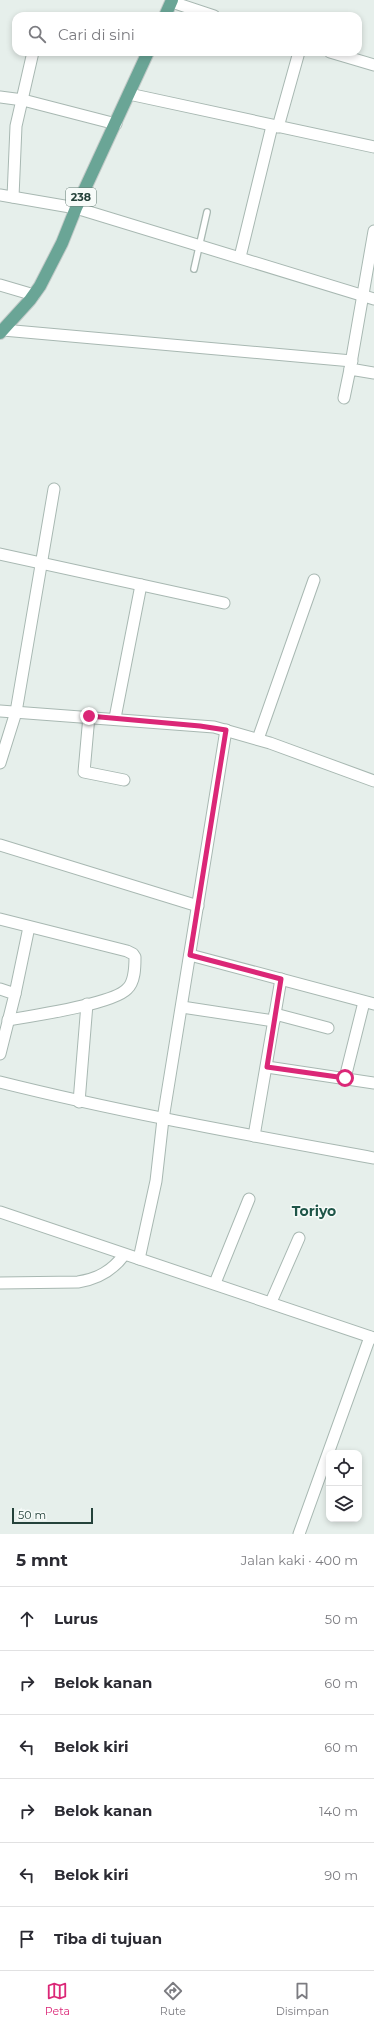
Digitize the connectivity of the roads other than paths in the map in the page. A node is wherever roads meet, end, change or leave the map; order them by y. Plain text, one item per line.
1 (172, 1) edge
2 (167, 12) edge
3 (203, 12) edge
4 (32, 56) edge
5 (146, 56) edge
6 (298, 56) edge
7 (344, 56) edge
8 (374, 65) edge
9 (129, 94) junction
10 (0, 97) edge
11 (23, 100) junction
12 (116, 124) junction
13 (275, 127) junction
14 (374, 147) edge
15 (0, 195) edge
16 (13, 197) junction
17 (76, 208) junction
18 (207, 212) dead end
19 (374, 231) edge
20 (373, 244) edge
21 (199, 245) junction
22 (240, 257) junction
23 (194, 269) dead end
24 (0, 285) edge
25 (34, 295) junction
26 (368, 297) edge
27 (2, 331) edge
28 (351, 365) junction
29 (374, 373) edge
30 (344, 398) dead end
31 (54, 489) dead end
32 (0, 554) edge
33 (41, 563) junction
34 (314, 580) dead end
35 (141, 584) junction
36 (224, 603) dead end
37 (0, 711) edge
38 (16, 712) junction
39 (89, 716) junction
40 (115, 718) junction
41 (226, 730) junction
42 (258, 739) junction
43 (0, 763) edge
44 (124, 780) dead end
45 (374, 781) edge
46 (0, 845) edge
47 (198, 906) junction
48 (0, 919) edge
49 (29, 927) junction
50 (190, 955) junction
51 (281, 979) junction
52 (0, 989) edge
53 (15, 994) junction
54 (369, 1003) edge
55 (87, 1004) junction
56 (182, 1007) junction
57 (274, 1017) junction
58 (8, 1020) junction
59 (328, 1028) dead end
60 (0, 1054) edge
61 (267, 1067) junction
62 (345, 1078) junction
63 (0, 1082) edge
64 (374, 1083) edge
65 (79, 1102) junction
66 (163, 1119) junction
67 (254, 1136) junction
68 (374, 1158) edge
69 (249, 1199) dead end
70 (0, 1212) edge
71 (299, 1238) dead end
72 (124, 1255) junction
73 (139, 1259) junction
74 (0, 1282) edge
75 (215, 1283) junction
76 (271, 1302) junction
77 (372, 1337) edge
78 (299, 1534) edge

1 - 2 main road
1 - 3 street
4 - 11 street
5 - 9 main road, 238
6 - 13 street
7 - 8 street
9 - 12 main road, 238
9 - 13 street
10 - 11 street
11 - 12 street
11 - 16 street
12 - 17 main road, 238
13 - 14 street
13 - 22 street
15 - 16 street
16 - 17 street
17 - 21 street
17 - 25 main road, 238
18 - 21 lane
19 - 20 street
20 - 26 street
21 - 22 street
21 - 23 lane
22 - 26 street
24 - 25 street
25 - 27 main road, 238
26 - 28 street
27 - 28 street
28 - 29 street
28 - 30 street
31 - 33 street
32 - 33 street
33 - 35 street
33 - 38 street
34 - 42 street
35 - 36 street
35 - 40 street
37 - 38 street
38 - 39 street
38 - 43 street
39 - 40 street
39 - 44 street
40 - 41 street
41 - 42 street
41 - 47 street
42 - 45 street
46 - 47 street
47 - 50 street
48 - 49 street
49 - 53 street
49 - 55 street
50 - 51 street
50 - 56 street
51 - 54 street
51 - 57 street
52 - 53 street
53 - 58 street
54 - 62 street
55 - 58 street
55 - 65 street
56 - 57 street
56 - 66 street
57 - 59 street
57 - 61 street
58 - 60 street
61 - 62 street
61 - 67 street
62 - 64 street
63 - 65 street
65 - 66 street
66 - 67 street
66 - 73 street
67 - 68 street
69 - 75 street
70 - 72 street
71 - 76 street
72 - 73 street
72 - 74 street
73 - 75 street
75 - 76 street
76 - 77 street
77 - 78 street

